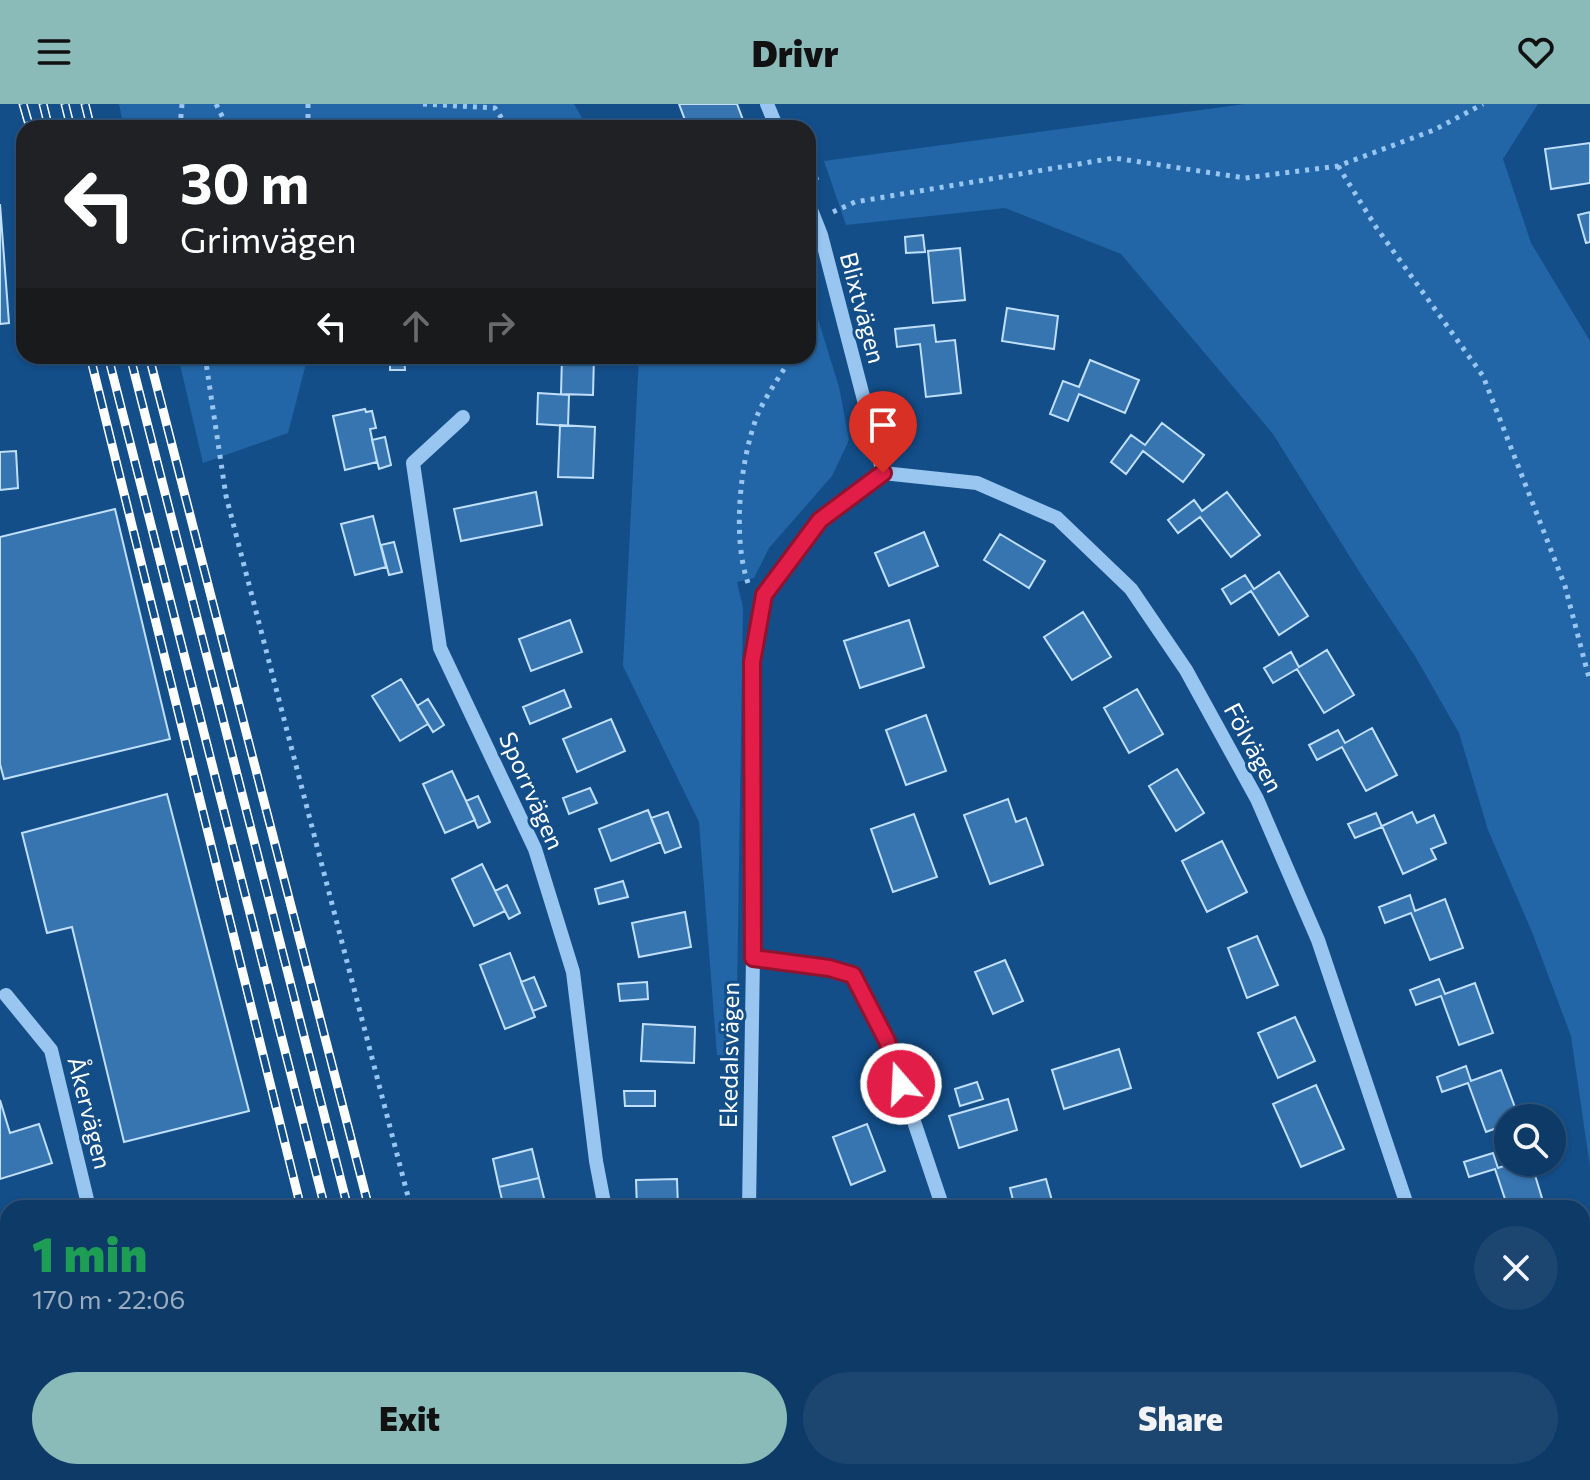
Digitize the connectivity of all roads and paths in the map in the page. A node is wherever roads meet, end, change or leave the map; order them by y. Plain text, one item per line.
1 (423, 104) edge
2 (1483, 104) edge
3 (503, 120) edge
4 (1338, 166) junction
5 (816, 220) joint
6 (206, 364) edge
7 (787, 364) edge
8 (463, 417) dead end
9 (883, 473) junction
10 (764, 595) junction
11 (1590, 682) edge
12 (753, 958) junction
13 (6, 995) dead end
14 (87, 1200) edge
15 (409, 1200) edge
16 (603, 1200) edge
17 (749, 1200) edge
18 (940, 1200) edge
19 (1405, 1200) edge

1 - 3 path
2 - 4 path
4 - 5 path
4 - 11 path
5 - 9 street, Blixtvägen
6 - 15 path
7 - 10 path
8 - 16 street, Sporrvägen
9 - 10 street, Ekedalsvägen
9 - 19 street, Fölvägen
10 - 12 street, Ekedalsvägen
12 - 17 street, Ekedalsvägen
12 - 18 street
13 - 14 street, Åkervägen

